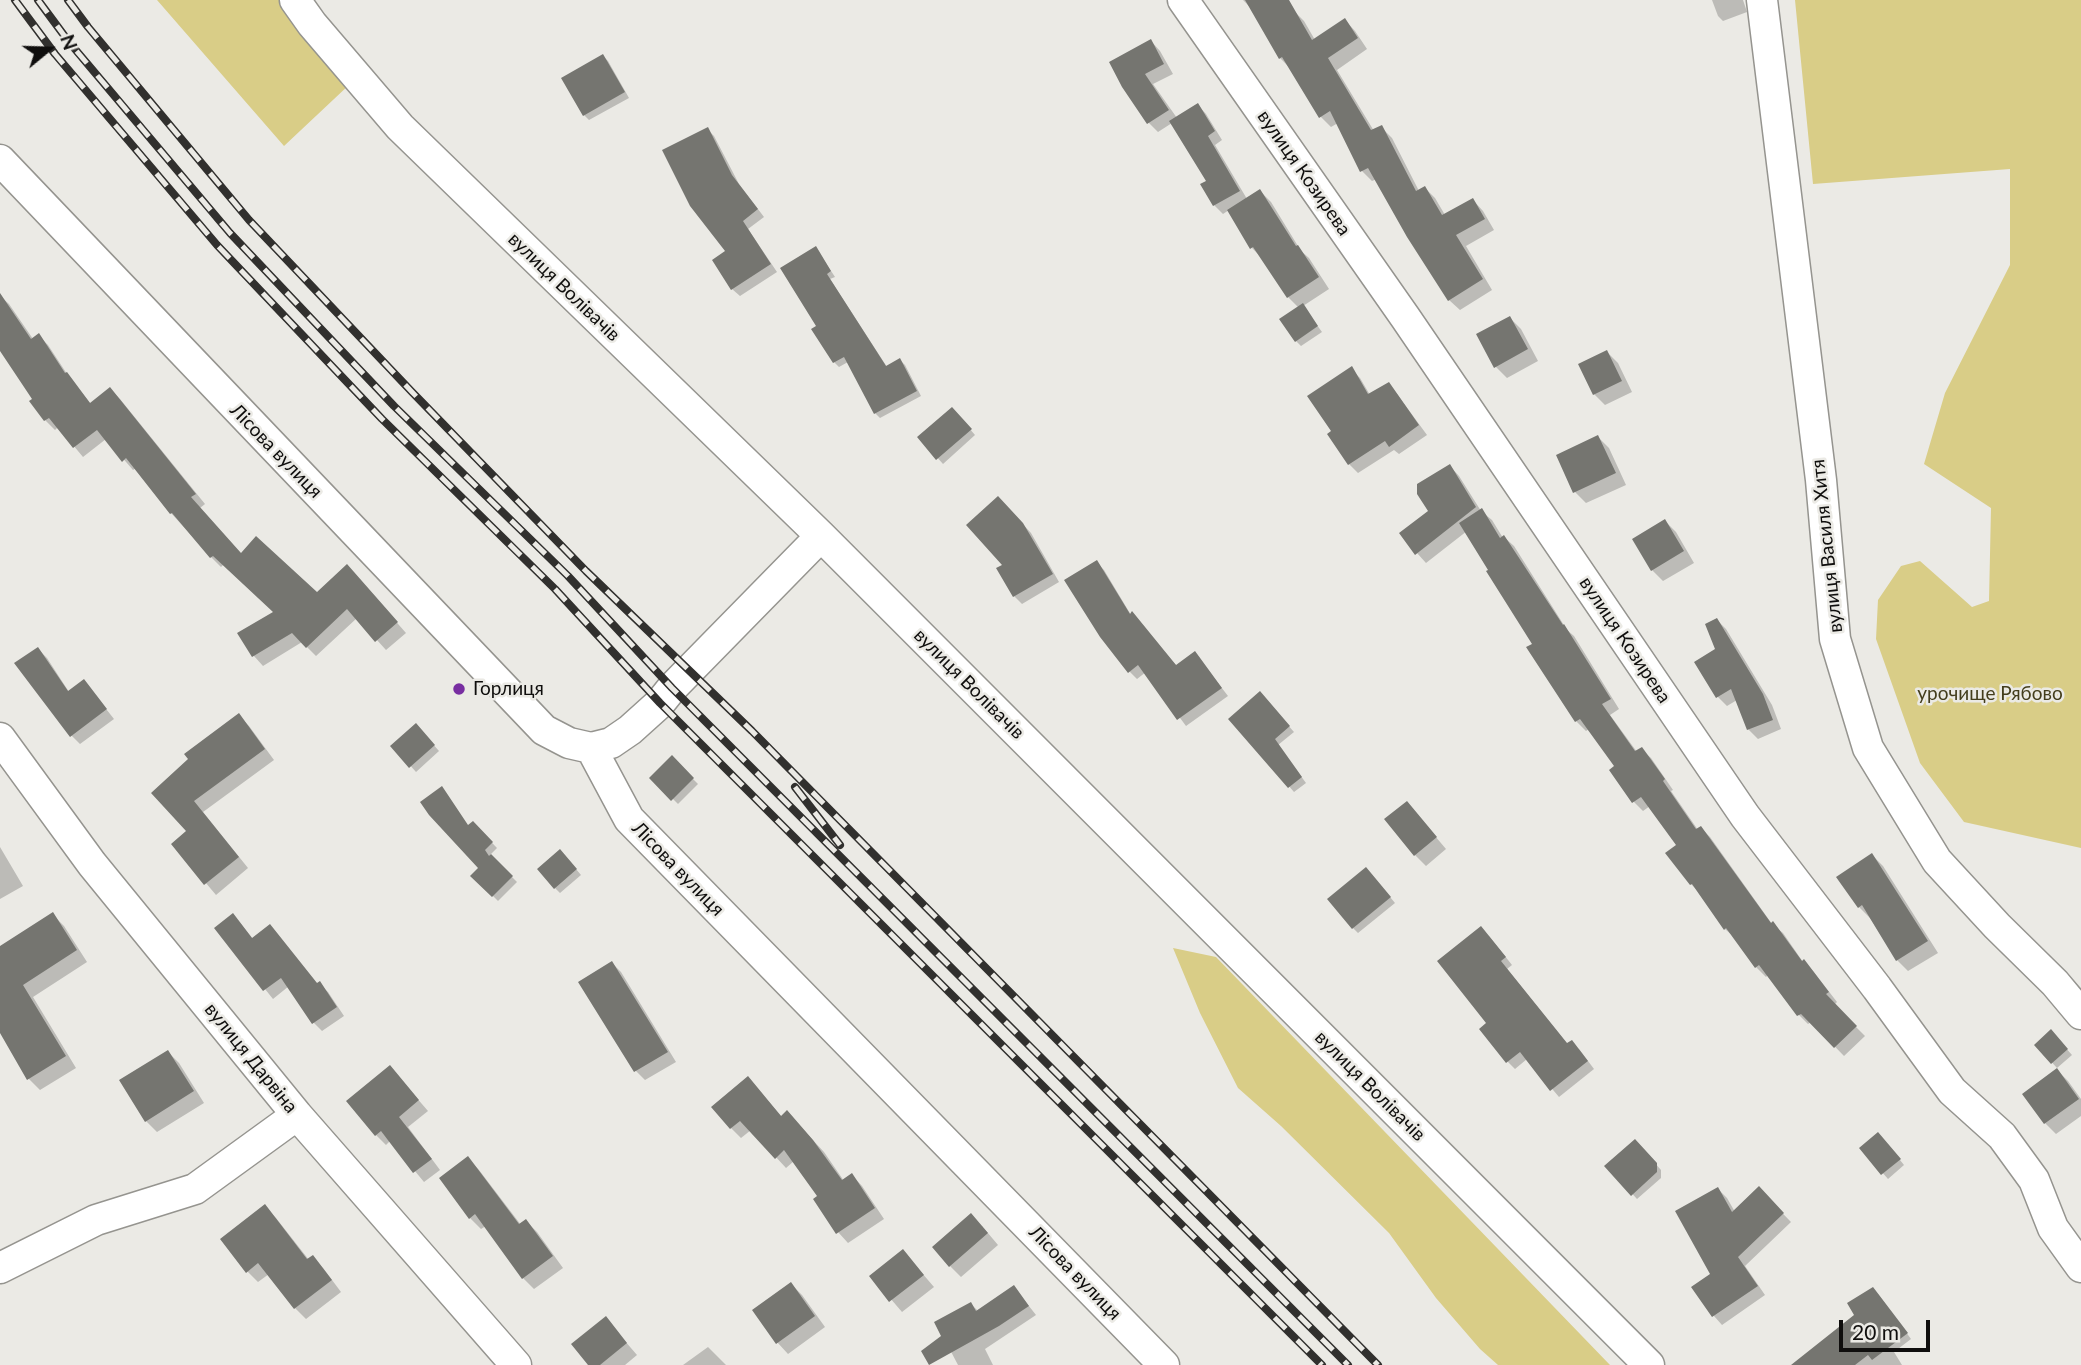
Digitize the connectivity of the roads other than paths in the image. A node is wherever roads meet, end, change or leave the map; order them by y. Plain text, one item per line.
1 (295, 0) edge
2 (1182, 0) edge
3 (1762, 0) edge
4 (0, 160) edge
5 (821, 536) junction
6 (0, 738) edge
7 (591, 748) junction
8 (2081, 1014) edge
9 (297, 1115) junction
10 (2081, 1267) edge
11 (0, 1268) edge
12 (516, 1365) edge
13 (1164, 1365) edge
14 (1649, 1365) edge

1 - 5 street, вулиця Волівачів
2 - 10 street, вулиця Козирева
3 - 8 street, вулиця Василя Хитя
4 - 7 street, Лісова вулиця
5 - 7 street
5 - 14 street, вулиця Волівачів
6 - 9 street, вулиця Дарвіна
7 - 13 street, Лісова вулиця
9 - 11 street
9 - 12 street, вулиця Дарвіна

